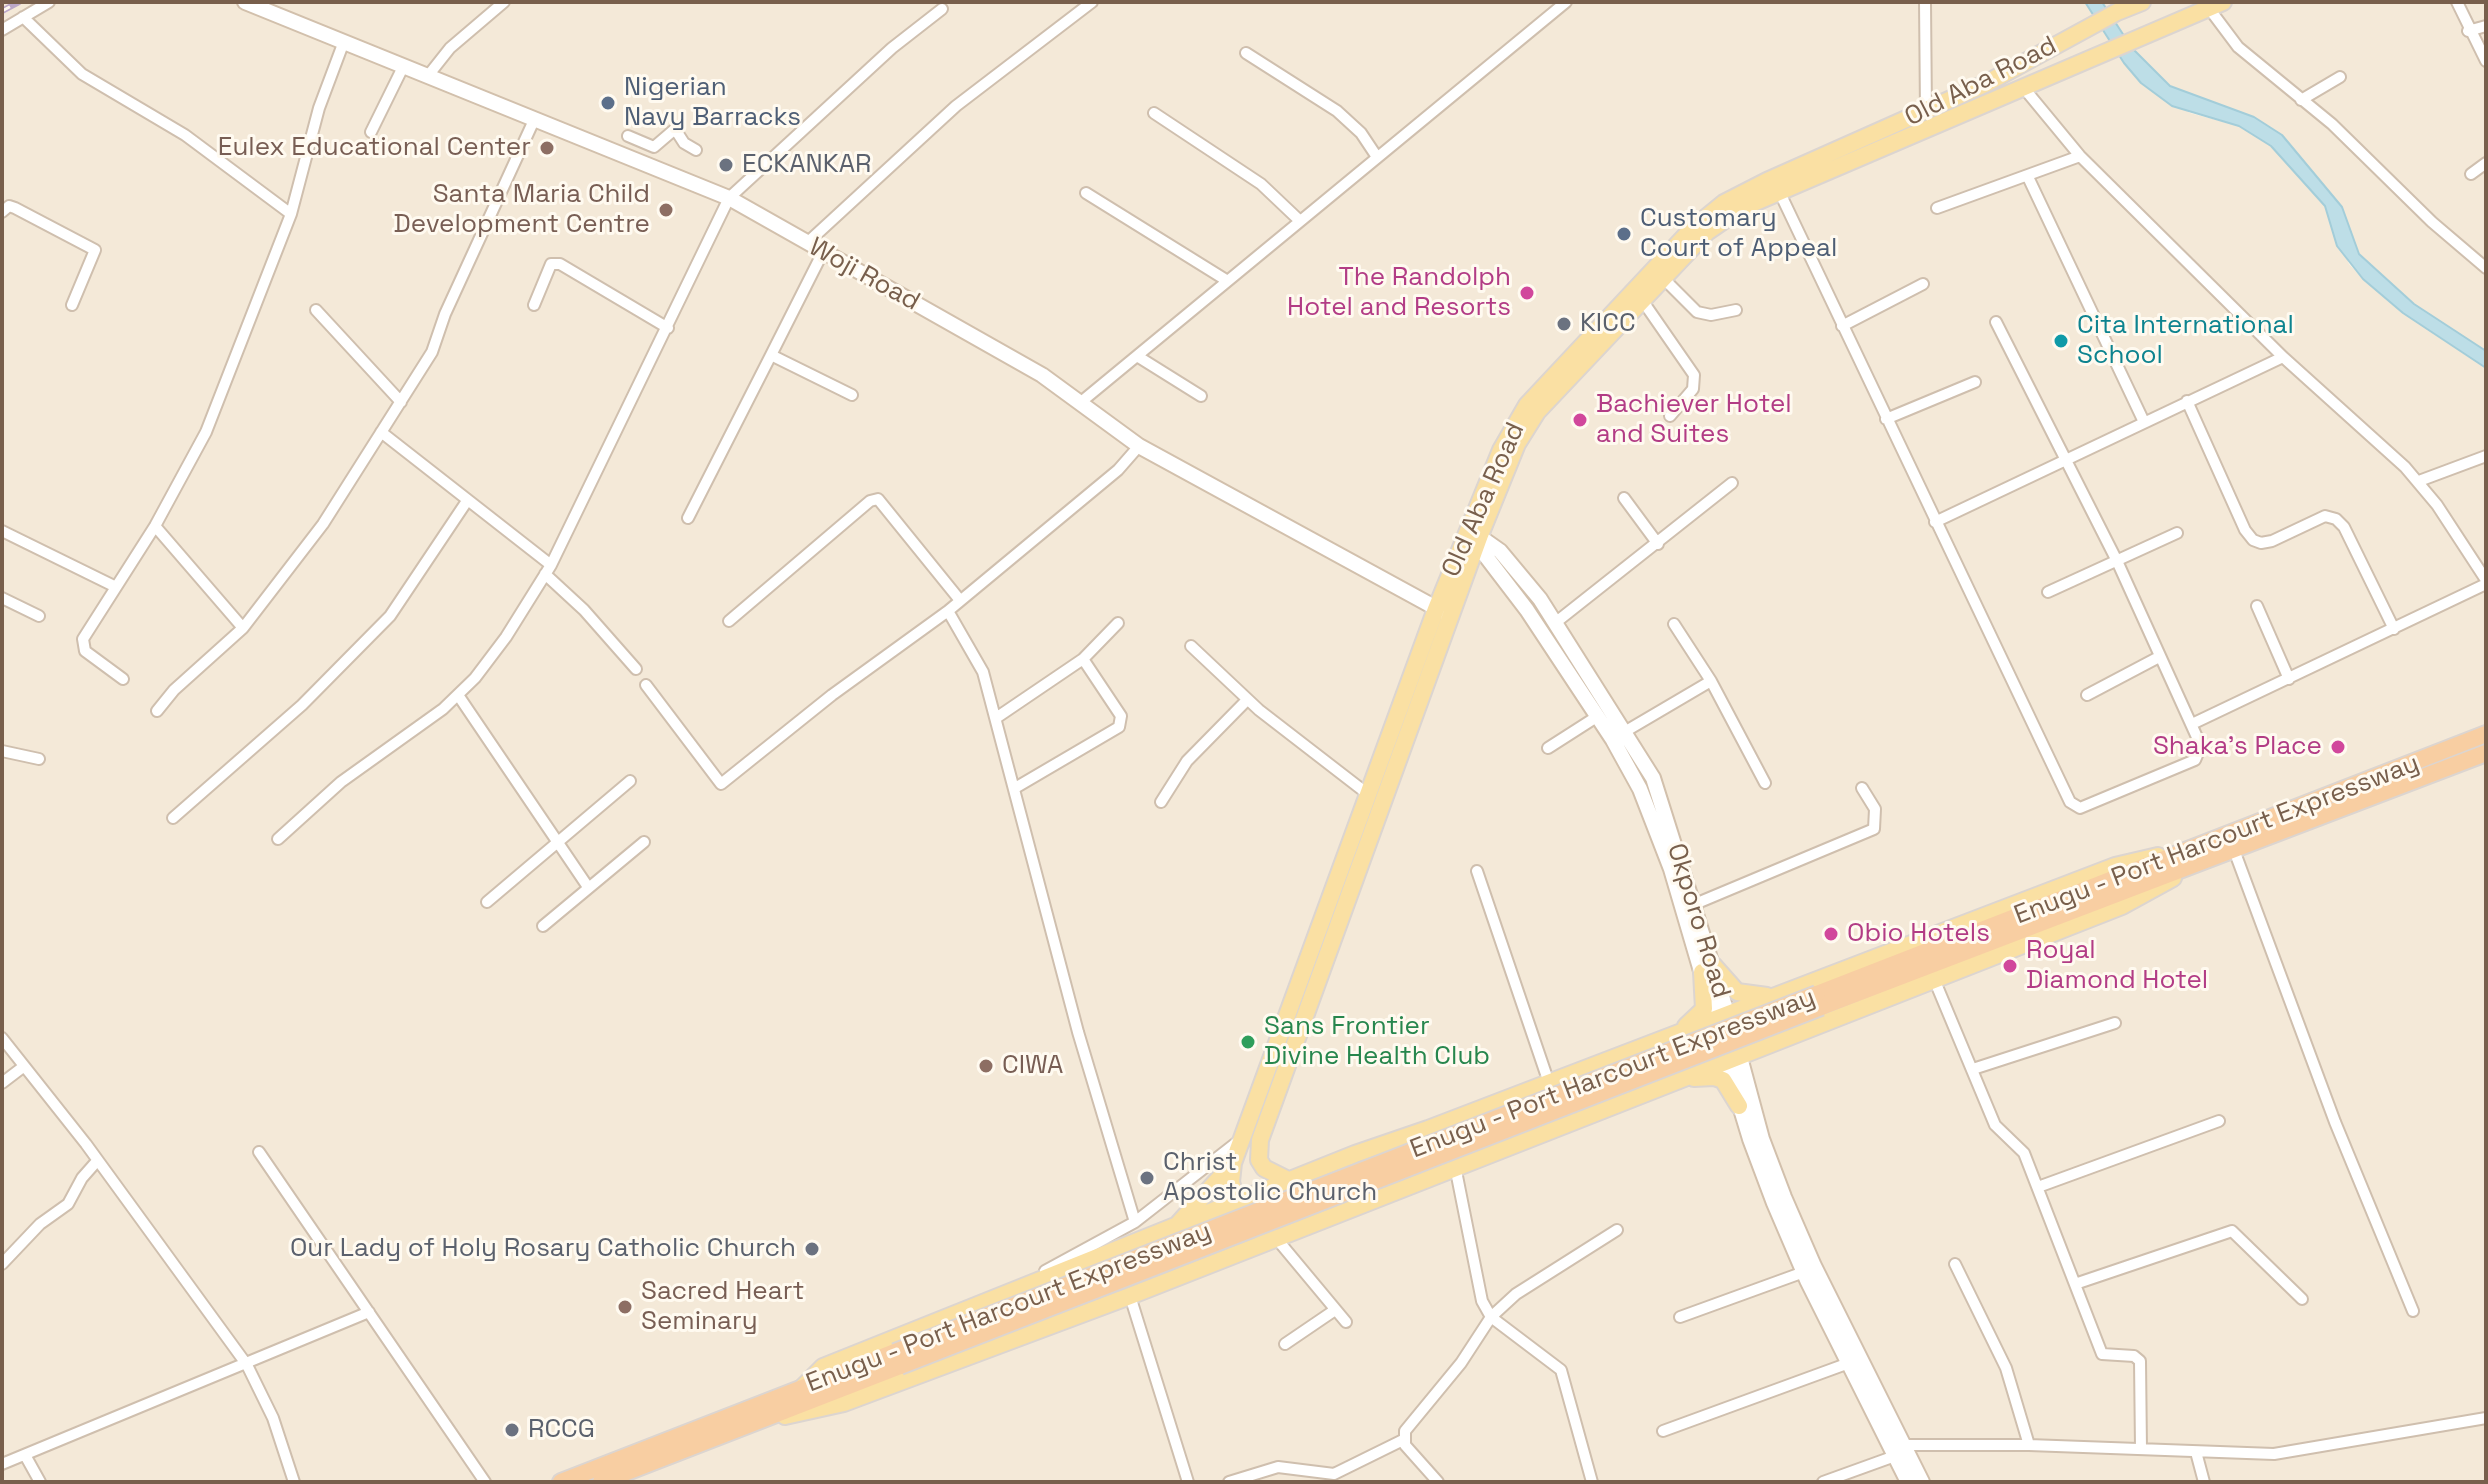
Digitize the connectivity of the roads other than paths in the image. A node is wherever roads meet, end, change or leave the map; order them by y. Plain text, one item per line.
1 (49, 2) edge
2 (245, 2) edge
3 (504, 2) edge
4 (1566, 2) edge
5 (1925, 2) edge
6 (2142, 2) edge
7 (2457, 2) edge
8 (1085, 4) edge
9 (2215, 4) edge
10 (942, 9) dead end
11 (23, 17) junction
12 (2486, 26) edge
13 (2, 30) edge
14 (2468, 31) junction
15 (343, 44) junction
16 (1246, 53) dead end
17 (2486, 61) edge
18 (403, 67) junction
19 (427, 77) junction
20 (2340, 77) dead end
21 (2023, 87) junction
22 (2301, 100) junction
23 (1154, 113) dead end
24 (535, 118) junction
25 (1927, 120) junction
26 (371, 132) dead end
27 (628, 136) dead end
28 (696, 150) dead end
29 (2080, 156) junction
30 (1377, 157) junction
31 (2486, 163) edge
32 (2471, 174) dead end
33 (2028, 177) junction
34 (1779, 191) junction
35 (1086, 193) dead end
36 (729, 198) junction
37 (1937, 208) dead end
38 (2, 212) edge
39 (291, 214) junction
40 (1300, 221) junction
41 (807, 243) junction
42 (823, 252) junction
43 (2486, 268) edge
44 (1663, 278) junction
45 (1226, 280) junction
46 (1923, 284) dead end
47 (1642, 300) junction
48 (72, 305) dead end
49 (534, 305) dead end
50 (316, 310) dead end
51 (1736, 310) dead end
52 (1996, 322) dead end
53 (1842, 326) junction
54 (668, 328) junction
55 (771, 355) junction
56 (1137, 356) junction
57 (2283, 357) junction
58 (1975, 382) dead end
59 (852, 395) dead end
60 (1201, 396) dead end
61 (2187, 401) junction
62 (401, 402) junction
63 (1081, 402) junction
64 (1670, 416) dead end
65 (1886, 419) junction
66 (2144, 422) junction
67 (381, 432) junction
68 (1139, 446) junction
69 (2486, 456) edge
70 (2067, 459) junction
71 (2419, 481) junction
72 (1732, 483) dead end
73 (1624, 498) dead end
74 (467, 501) junction
75 (688, 518) dead end
76 (1935, 522) junction
77 (155, 526) junction
78 (2, 531) edge
79 (2177, 533) dead end
80 (1472, 539) junction
81 (1658, 544) junction
82 (2117, 561) junction
83 (548, 569) junction
84 (2486, 582) edge
85 (116, 587) junction
86 (2048, 592) dead end
87 (2, 598) edge
88 (959, 599) junction
89 (2257, 606) dead end
90 (948, 611) junction
91 (1443, 612) junction
92 (39, 616) dead end
93 (729, 621) dead end
94 (1118, 623) dead end
95 (1555, 623) junction
96 (1674, 624) dead end
97 (243, 628) junction
98 (2394, 629) junction
99 (1191, 646) dead end
100 (2159, 657) junction
101 (1083, 659) junction
102 (636, 669) dead end
103 (123, 679) dead end
104 (2289, 679) junction
105 (1711, 681) junction
106 (646, 685) dead end
107 (458, 695) junction
108 (2087, 695) dead end
109 (1247, 700) junction
110 (157, 711) dead end
111 (1598, 716) junction
112 (996, 718) junction
113 (2192, 724) junction
114 (1626, 731) junction
115 (2486, 734) edge
116 (1548, 748) dead end
117 (2, 751) edge
118 (2486, 753) edge
119 (39, 759) dead end
120 (630, 781) dead end
121 (1765, 783) dead end
122 (1015, 788) junction
123 (1862, 788) dead end
124 (1369, 795) junction
125 (1161, 802) dead end
126 (173, 818) dead end
127 (278, 839) dead end
128 (555, 842) junction
129 (644, 842) dead end
130 (2210, 844) junction
131 (2234, 850) junction
132 (2198, 865) junction
133 (1477, 871) dead end
134 (588, 887) junction
135 (487, 902) dead end
136 (1695, 904) junction
137 (543, 926) dead end
138 (1707, 968) junction
139 (1934, 979) junction
140 (1777, 996) junction
141 (1819, 1000) junction
142 (1722, 1017) junction
143 (2115, 1023) dead end
144 (2, 1038) edge
145 (1666, 1038) junction
146 (1732, 1058) junction
147 (23, 1067) junction
148 (1973, 1069) junction
149 (2, 1083) edge
150 (1549, 1083) junction
151 (1661, 1085) junction
152 (1739, 1106) junction
153 (2219, 1121) dead end
154 (1242, 1139) junction
155 (259, 1152) dead end
156 (97, 1161) junction
157 (1344, 1161) junction
158 (1233, 1163) junction
159 (1455, 1166) junction
160 (1292, 1182) junction
161 (2038, 1187) junction
162 (1388, 1193) junction
163 (1237, 1202) junction
164 (1135, 1222) junction
165 (1174, 1229) junction
166 (1617, 1230) dead end
167 (1276, 1238) junction
168 (2, 1264) edge
169 (1955, 1264) dead end
170 (1804, 1272) junction
171 (2075, 1284) junction
172 (1031, 1285) junction
173 (1130, 1296) junction
174 (2302, 1299) dead end
175 (1335, 1310) junction
176 (2413, 1311) dead end
177 (369, 1312) junction
178 (1491, 1317) junction
179 (1680, 1317) dead end
180 (1346, 1322) dead end
181 (1285, 1344) dead end
182 (898, 1359) junction
183 (1849, 1363) junction
184 (247, 1365) junction
185 (800, 1390) junction
186 (2486, 1418) edge
187 (753, 1423) junction
188 (1663, 1431) dead end
189 (1403, 1440) junction
190 (2029, 1445) junction
191 (2141, 1449) junction
192 (1900, 1451) junction
193 (2196, 1452) junction
194 (25, 1455) junction
195 (2, 1464) edge
196 (40, 1482) edge
197 (294, 1482) edge
198 (485, 1482) edge
199 (561, 1482) edge
200 (601, 1482) edge
201 (1188, 1482) edge
202 (1229, 1482) edge
203 (1438, 1482) edge
204 (1592, 1482) edge
205 (1823, 1482) edge
206 (1908, 1482) edge
207 (1922, 1482) edge
208 (2204, 1482) edge

1 - 11 street
2 - 15 main road, Woji Road
3 - 19 street
4 - 30 street
5 - 25 street
6 - 25 main road, Old Aba Road
7 - 14 street
8 - 41 street
9 - 21 main road, Old Aba Road
9 - 22 street
10 - 36 street
11 - 13 street
11 - 39 street
12 - 14 street
14 - 17 street
15 - 18 main road, Woji Road
15 - 39 street
16 - 30 street
18 - 19 main road, Woji Road
18 - 26 street
19 - 24 main road, Woji Road
20 - 22 street
21 - 25 main road, Old Aba Road
21 - 29 street
22 - 43 street
23 - 40 street
24 - 36 main road, Woji Road
24 - 62 street
25 - 34 main road, Old Aba Road
25 - 80 main road, Old Aba Road
27 - 28 street
29 - 33 street
29 - 57 street
30 - 40 street
31 - 32 street
33 - 37 street
33 - 66 street
34 - 44 main road, Old Aba Road
34 - 53 street
35 - 45 street
36 - 41 main road, Woji Road
36 - 54 street
38 - 48 street
39 - 77 street
40 - 45 street
41 - 42 main road, Woji Road
42 - 55 street
42 - 63 main road, Woji Road
44 - 47 main road, Old Aba Road
44 - 51 street
45 - 56 street
46 - 53 street
47 - 64 street
47 - 80 main road, Old Aba Road
49 - 54 street
50 - 62 street
52 - 70 street
53 - 65 street
54 - 83 street
55 - 59 street
55 - 75 street
56 - 60 street
56 - 63 street
57 - 61 street
57 - 71 street
58 - 65 street
61 - 66 street
61 - 98 street
62 - 67 street
63 - 68 main road, Woji Road
65 - 76 street
66 - 70 street
67 - 74 street
67 - 97 street
68 - 88 street
68 - 91 main road, Woji Road
69 - 71 street
70 - 76 street
70 - 82 street
71 - 84 street
72 - 81 street
73 - 81 street
74 - 83 street
74 - 126 street
76 - 113 street
77 - 85 street
77 - 97 street
78 - 85 street
79 - 82 street
80 - 91 main road, Old Aba Road
80 - 95 main road, Okporo Road
80 - 111 main road, Okporo Road
81 - 95 street
82 - 86 street
82 - 100 street
83 - 102 street
83 - 107 street
84 - 98 street
85 - 103 street
87 - 92 street
88 - 90 street
88 - 93 street
89 - 104 street
90 - 106 street
90 - 112 street
91 - 124 main road, Old Aba Road
91 - 160 main road, Old Aba Road
94 - 101 street
95 - 114 main road, Okporo Road
96 - 105 street
97 - 110 street
98 - 104 street
99 - 109 street
100 - 108 street
100 - 113 street
101 - 112 street
101 - 122 street
104 - 113 street
105 - 114 street
105 - 121 street
107 - 127 street
107 - 128 street
109 - 124 street
109 - 125 street
111 - 116 street
111 - 138 main road, Okporo Road
112 - 122 street
114 - 136 main road, Okporo Road
115 - 130 highway, Enugu - Port Harcourt Expressway
117 - 119 street
118 - 131 highway, Enugu - Port Harcourt Expressway
120 - 128 street
122 - 164 street
123 - 136 street
124 - 154 main road, Old Aba Road
128 - 134 street
128 - 135 street
129 - 134 street
130 - 140 main road
130 - 141 highway, Enugu - Port Harcourt Expressway
131 - 132 highway, Enugu - Port Harcourt Expressway
131 - 176 street
132 - 139 main road
132 - 141 highway, Enugu - Port Harcourt Expressway
133 - 150 street
134 - 137 street
136 - 138 main road, Okporo Road
138 - 140 main road
138 - 142 main road, Okporo Road
138 - 145 main road
139 - 146 main road
139 - 148 street
140 - 142 main road
141 - 182 highway, Enugu - Port Harcourt Expressway, bridge
142 - 145 main road
142 - 146 main road, Okporo Road
143 - 148 street
144 - 147 street
145 - 150 main road
146 - 151 main road
146 - 152 main road, Okporo Road
146 - 192 main road, Okporo Road
147 - 149 street
147 - 156 street
148 - 161 street
150 - 157 main road
151 - 152 main road
151 - 159 main road
152 - 170 main road, Okporo Road
153 - 161 street
154 - 158 main road, Old Aba Road
154 - 164 street
155 - 177 street
156 - 168 street
156 - 184 street
157 - 160 main road
157 - 162 main road
158 - 163 main road, Old Aba Road
158 - 165 main road
159 - 162 main road
159 - 178 street
160 - 163 main road
161 - 171 street
162 - 167 main road
163 - 165 main road
163 - 167 main road
164 - 172 street
165 - 172 main road
166 - 178 street
167 - 173 main road
167 - 175 street
169 - 190 street
170 - 179 street
170 - 183 main road, Okporo Road
171 - 174 street
171 - 191 street
172 - 185 main road
173 - 187 main road
173 - 201 street
175 - 180 street
175 - 181 street
177 - 184 street
177 - 198 street
178 - 189 street
178 - 204 street
182 - 185 highway, Enugu - Port Harcourt Expressway
182 - 187 highway, Enugu - Port Harcourt Expressway
183 - 188 street
183 - 192 main road, Okporo Road
184 - 194 street
184 - 197 street
185 - 199 highway, Enugu - Port Harcourt Expressway
186 - 193 street
187 - 200 highway, Enugu - Port Harcourt Expressway
189 - 202 street
189 - 203 street
190 - 191 street
190 - 192 street
191 - 193 street
192 - 205 street
192 - 206 main road, Okporo Road
192 - 207 main road, Okporo Road
193 - 208 street
194 - 195 street
194 - 196 street

